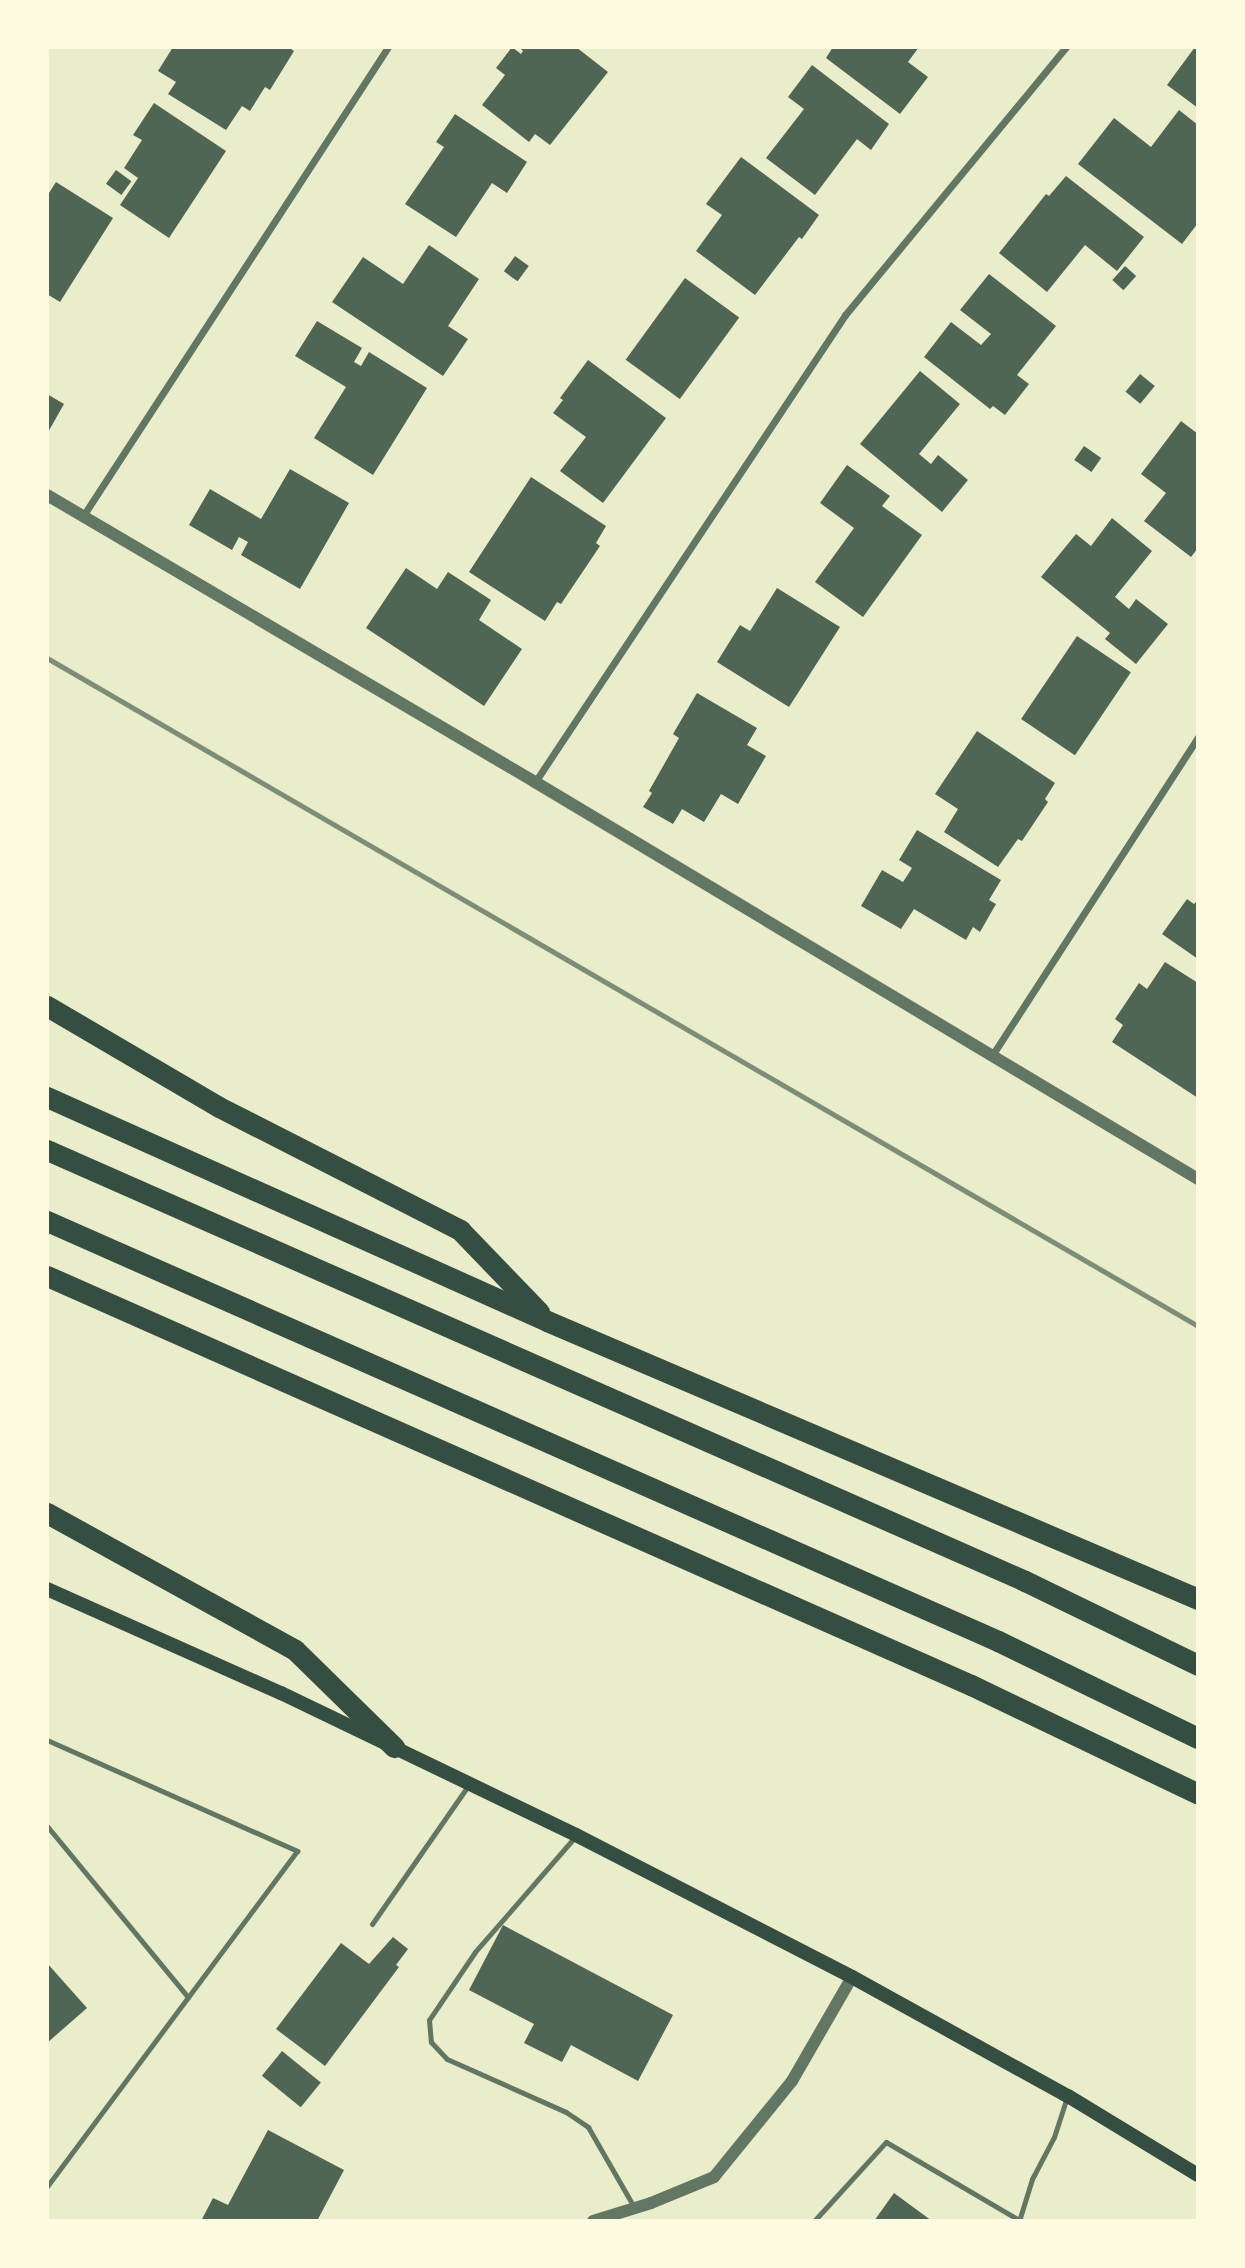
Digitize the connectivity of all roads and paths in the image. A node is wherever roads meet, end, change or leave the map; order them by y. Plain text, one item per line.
1 (388, 47) edge
2 (1066, 47) edge
3 (47, 495) edge
4 (83, 516) junction
5 (1198, 737) edge
6 (535, 782) junction
7 (47, 1006) edge
8 (993, 1055) junction
9 (47, 1097) edge
10 (47, 1150) edge
11 (1198, 1179) edge
12 (47, 1222) edge
13 (47, 1276) edge
14 (547, 1321) junction
15 (47, 1513) edge
16 (47, 1589) edge
17 (1198, 1599) edge
18 (1198, 1665) edge
19 (1198, 1738) edge
20 (47, 1740) edge
21 (394, 1747) junction
22 (470, 1783) junction
23 (1198, 1794) edge
24 (47, 1826) edge
25 (576, 1835) junction
26 (372, 1924) dead end
27 (852, 1977) junction
28 (188, 1997) junction
29 (1068, 2096) junction
30 (1198, 2175) edge
31 (47, 2187) edge
32 (634, 2207) junction
33 (1019, 2220) edge
34 (593, 2221) edge
35 (814, 2221) edge

1 - 4 street
2 - 6 street
3 - 4 street
4 - 6 street
5 - 8 street
6 - 8 street
7 - 14 highway
8 - 11 street
9 - 14 highway
10 - 18 highway
12 - 19 highway
13 - 23 highway
14 - 17 highway
15 - 21 highway
16 - 21 main road
20 - 28 lane
21 - 22 main road
22 - 25 main road
22 - 26 lane
24 - 28 lane
25 - 27 main road
25 - 32 lane
27 - 29 main road
27 - 32 street
28 - 31 lane
29 - 30 main road
29 - 33 lane
32 - 34 street
33 - 35 lane

